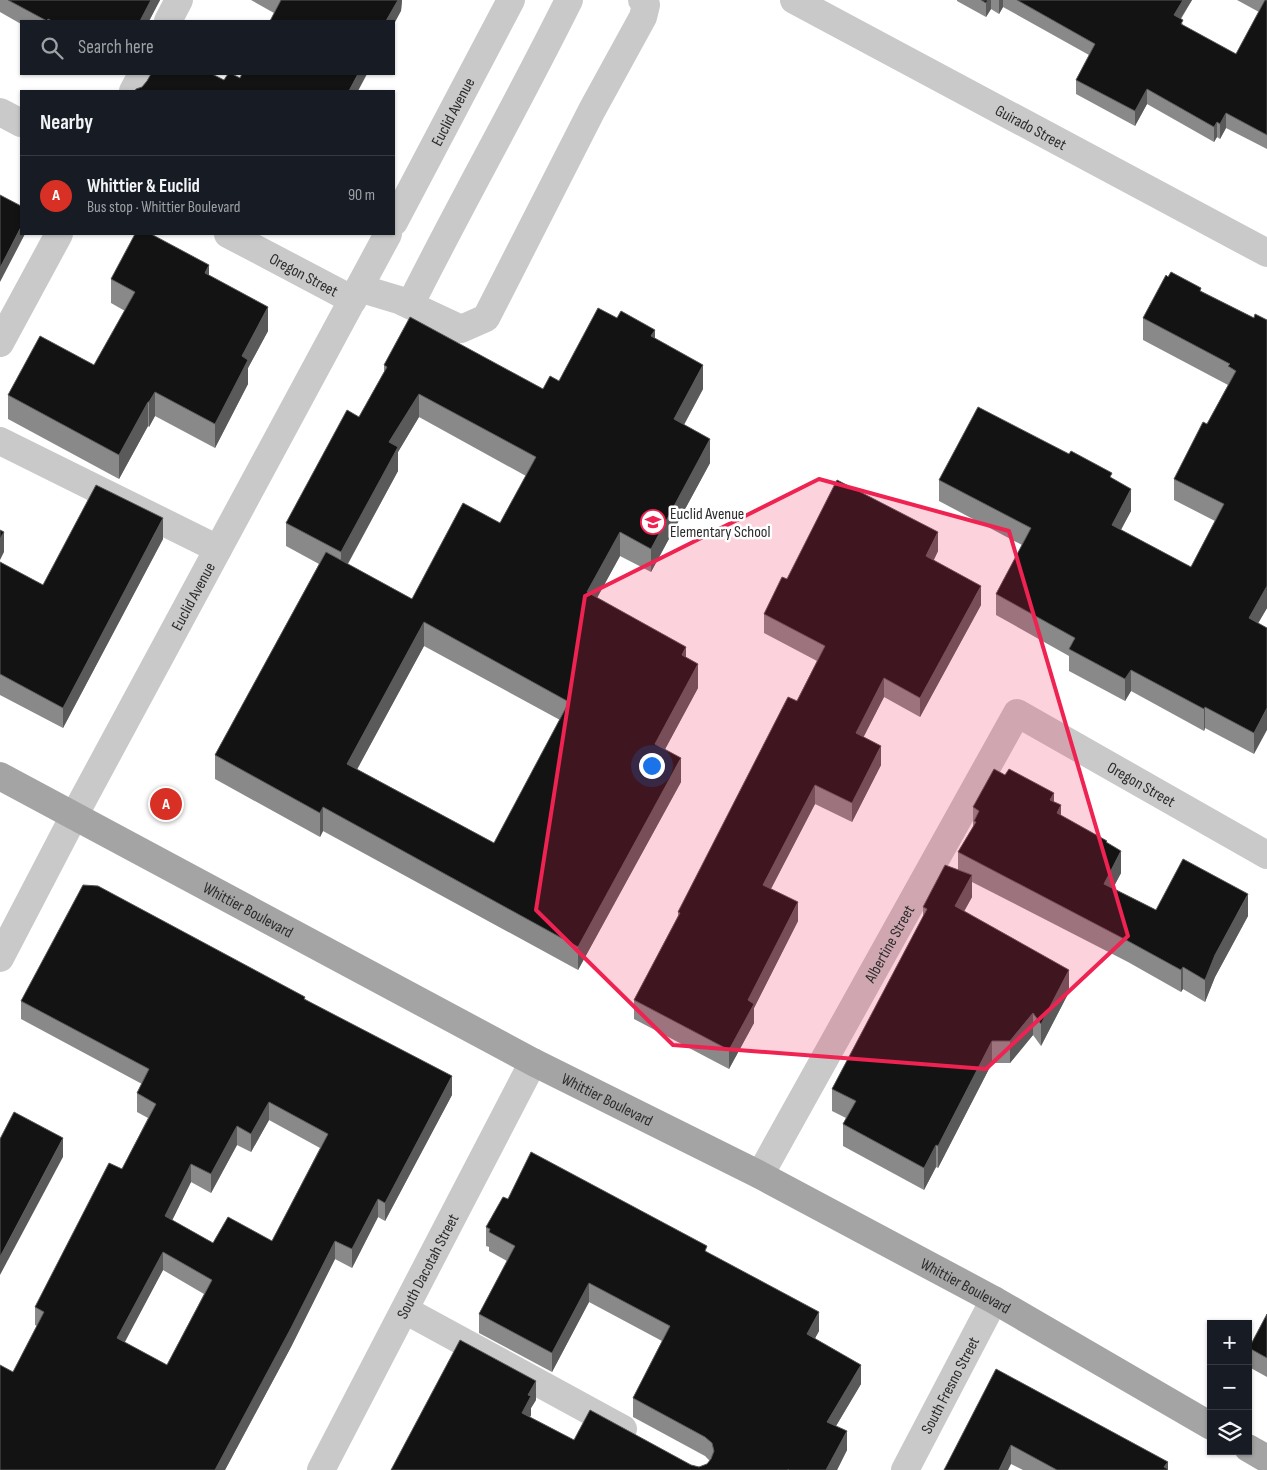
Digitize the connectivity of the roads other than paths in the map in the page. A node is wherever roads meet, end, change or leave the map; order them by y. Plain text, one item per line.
1 (179, 0) edge
2 (511, 0) edge
3 (569, 0) edge
4 (642, 0) edge
5 (794, 0) edge
6 (169, 20) edge
7 (141, 75) edge
8 (134, 90) edge
9 (0, 112) edge
10 (20, 122) edge
11 (395, 220) edge
12 (58, 235) edge
13 (230, 235) edge
14 (387, 235) edge
15 (1267, 253) edge
16 (356, 294) junction
17 (410, 305) junction
18 (0, 343) edge
19 (0, 441) edge
20 (218, 549) junction
21 (1017, 713) joint
22 (0, 776) edge
23 (74, 816) junction
24 (1267, 855) edge
25 (0, 958) edge
26 (533, 1062) junction
27 (760, 1175) junction
28 (994, 1300) junction
29 (404, 1310) junction
30 (1207, 1424) edge
31 (646, 1442) edge
32 (1252, 1450) edge
33 (1267, 1459) edge
34 (321, 1470) edge
35 (905, 1470) edge

1 - 6 street
2 - 11 street, Euclid Avenue
3 - 17 street
4 - 17 street, Oregon Street
5 - 15 street, Guirado Street
7 - 8 street
9 - 10 street
12 - 18 street
13 - 16 street, Oregon Street
14 - 16 street, Euclid Avenue
16 - 17 street, Oregon Street
16 - 20 street, Euclid Avenue
19 - 20 street
20 - 23 street, Euclid Avenue
21 - 24 street, Oregon Street
21 - 27 street, Albertine Street
22 - 23 main road, Whittier Boulevard
23 - 25 street, Euclid Avenue
23 - 26 main road, Whittier Boulevard
26 - 27 main road, Whittier Boulevard
26 - 29 street, South Dacotah Street
27 - 28 main road, Whittier Boulevard
28 - 30 main road, Whittier Boulevard
28 - 35 street, South Fresno Street
29 - 31 street
29 - 34 street, South Dacotah Street
32 - 33 main road

